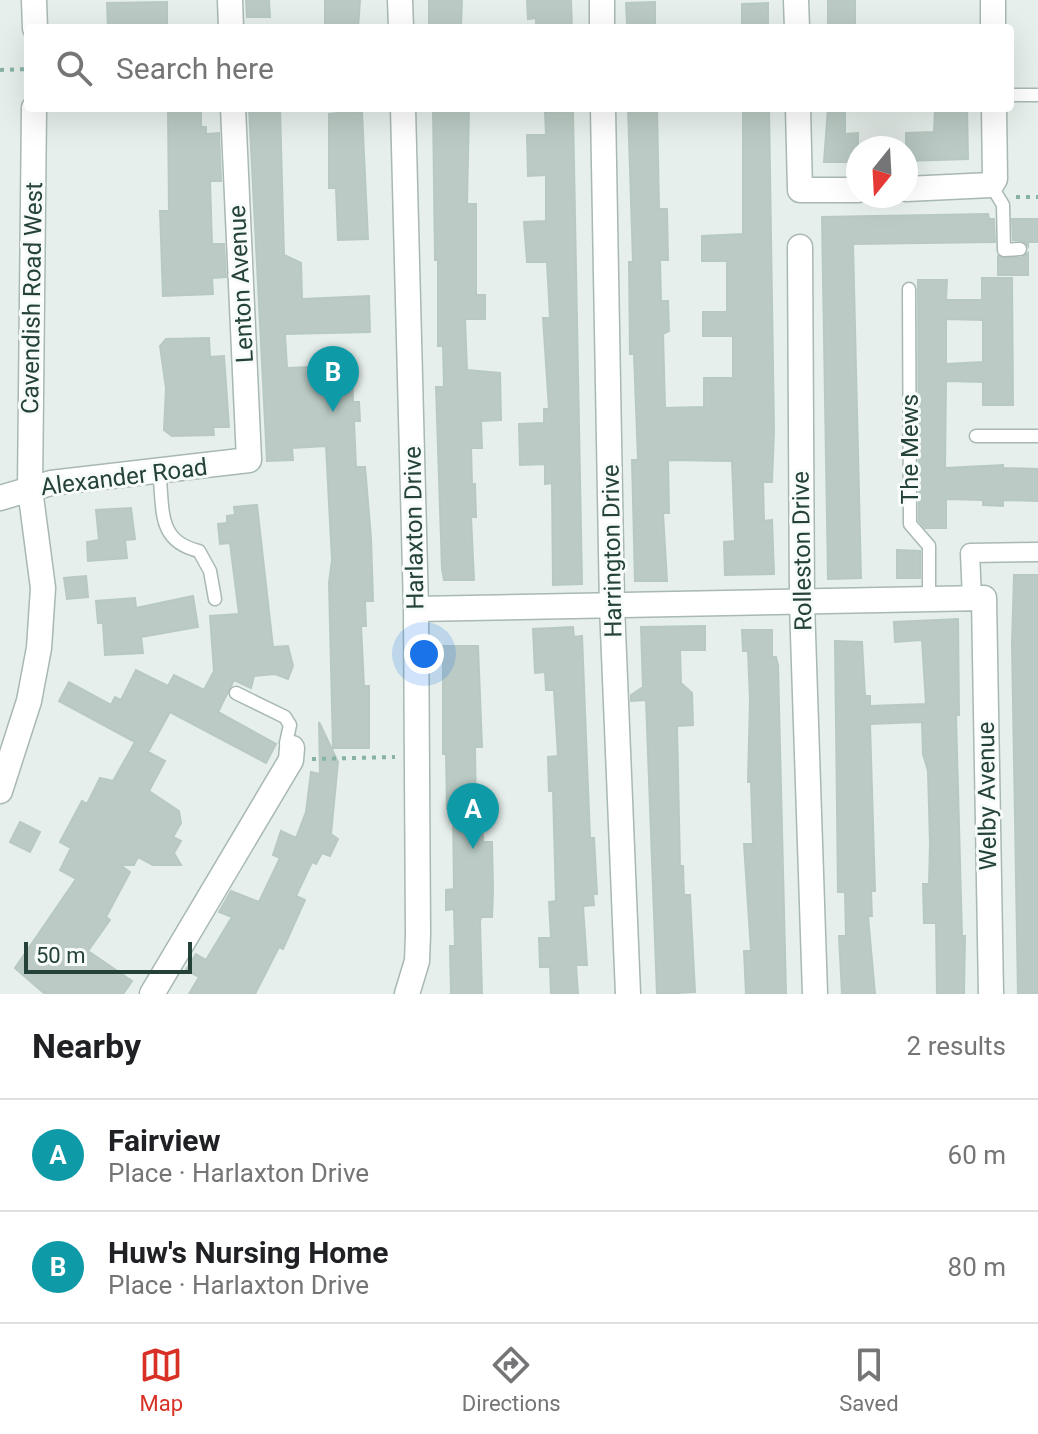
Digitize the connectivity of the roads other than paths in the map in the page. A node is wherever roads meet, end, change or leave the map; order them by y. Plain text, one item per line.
1 (34, 0) edge
2 (230, 0) edge
3 (400, 0) edge
4 (602, 0) edge
5 (796, 0) edge
6 (993, 0) edge
7 (35, 24) edge
8 (231, 24) edge
9 (401, 24) edge
10 (602, 24) edge
11 (797, 24) edge
12 (993, 24) edge
13 (1014, 95) edge
14 (1038, 95) edge
15 (34, 112) edge
16 (233, 112) edge
17 (403, 112) edge
18 (603, 112) edge
19 (798, 112) edge
20 (994, 112) edge
21 (991, 185) junction
22 (918, 188) edge
23 (846, 190) edge
24 (800, 247) dead end
25 (1020, 249) dead end
26 (909, 289) dead end
27 (976, 436) dead end
28 (1038, 436) edge
29 (249, 460) joint
30 (159, 471) junction
31 (30, 489) junction
32 (0, 498) edge
33 (1038, 552) edge
34 (978, 598) junction
35 (215, 599) dead end
36 (929, 600) junction
37 (802, 604) junction
38 (612, 606) junction
39 (416, 609) junction
40 (236, 693) dead end
41 (292, 754) joint
42 (0, 791) edge
43 (152, 994) edge
44 (407, 994) edge
45 (628, 994) edge
46 (815, 994) edge
47 (991, 994) edge

1 - 7 street
2 - 8 street
3 - 9 street
4 - 10 street
5 - 11 street
6 - 12 street
13 - 14 lane
15 - 31 street, Cavendish Road West
16 - 29 street, Lenton Avenue
17 - 39 street, Harlaxton Drive
18 - 38 street, Harrington Drive
19 - 23 street
20 - 21 street
21 - 22 street
21 - 25 lane
24 - 37 street, Rolleston Drive
26 - 36 lane, The Mews
27 - 28 lane
29 - 30 street, Alexander Road
30 - 31 street, Alexander Road
30 - 35 lane
31 - 32 street, Alexander Road
31 - 42 street, Cavendish Road West
33 - 34 street
34 - 36 street
34 - 47 street, Welby Avenue
36 - 37 street
37 - 38 street
37 - 46 street, Rolleston Drive
38 - 39 street
38 - 45 street, Harrington Drive
39 - 44 street, Harlaxton Drive
40 - 41 lane
41 - 43 street

